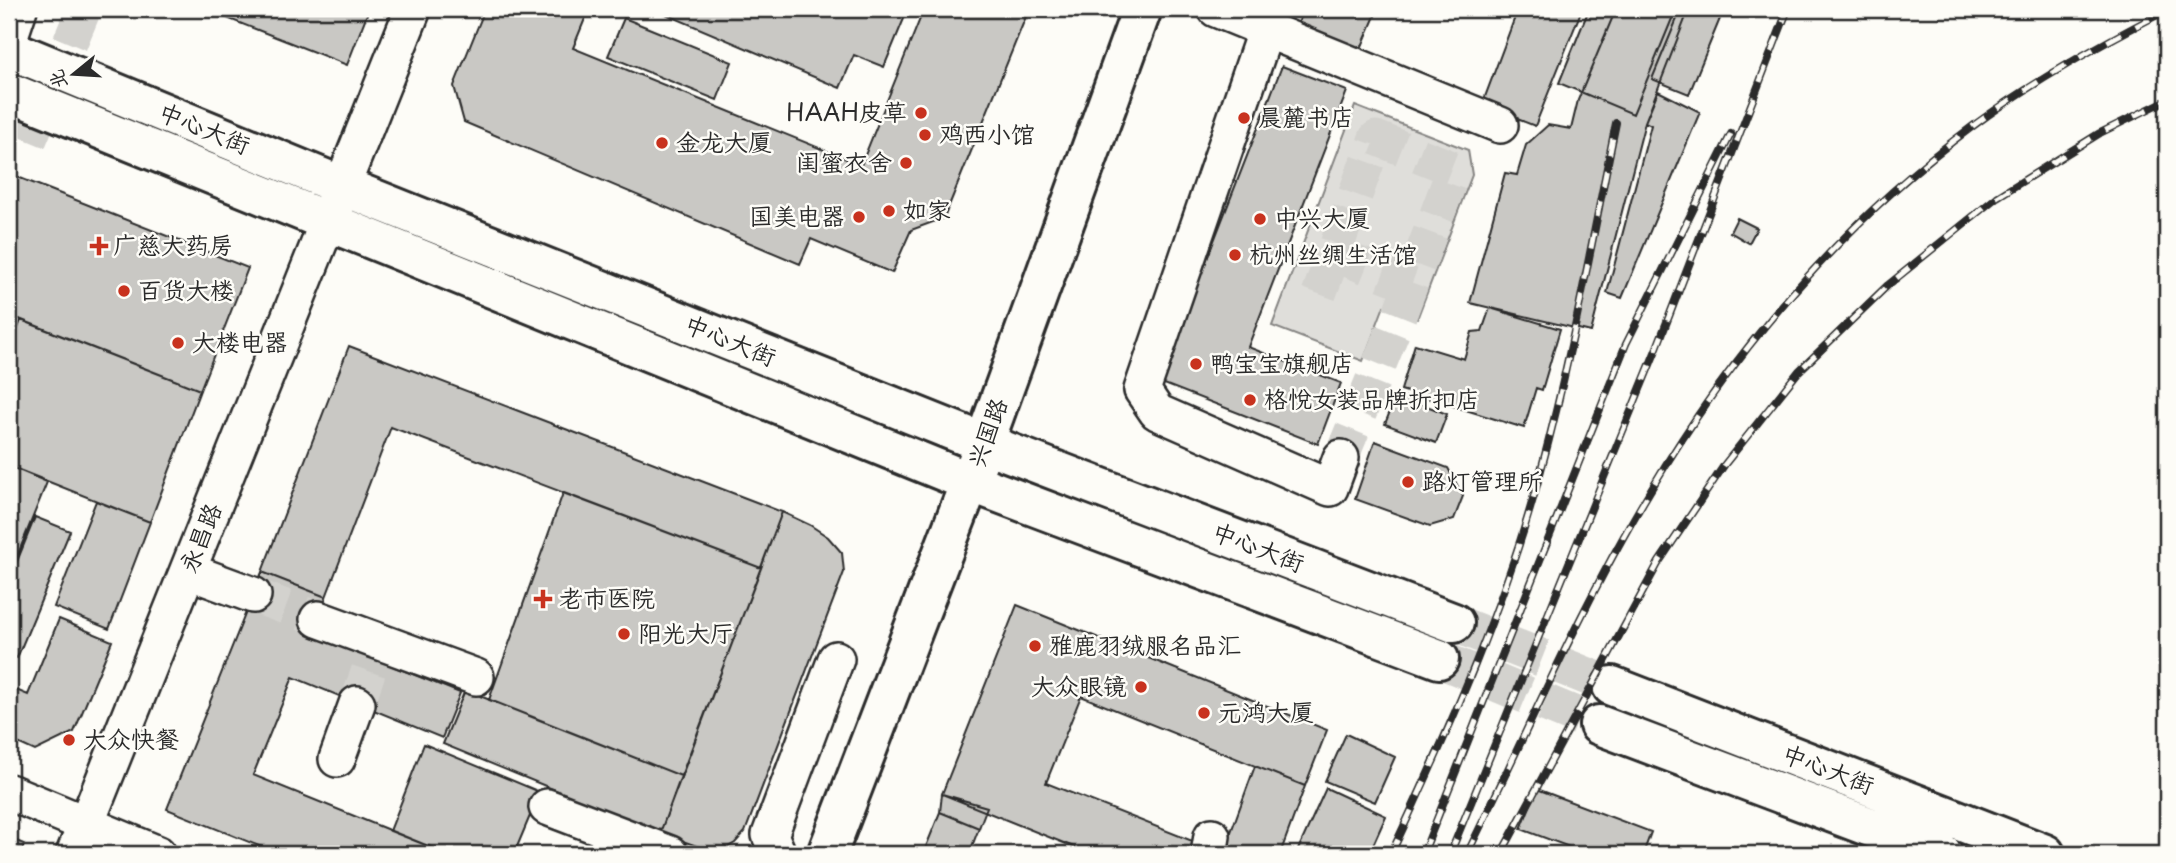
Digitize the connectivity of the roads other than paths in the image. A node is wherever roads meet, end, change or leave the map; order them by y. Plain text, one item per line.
1 (19, 9) edge
2 (413, 9) edge
3 (1142, 9) edge
4 (1216, 9) edge
5 (1266, 29) junction
6 (9, 40) edge
7 (9, 49) edge
8 (9, 92) edge
9 (1500, 125) dead end
10 (342, 186) junction
11 (328, 221) junction
12 (984, 443) junction
13 (1341, 458) tunnel mouth
14 (970, 482) junction
15 (188, 571) junction
16 (253, 595) tunnel mouth
17 (318, 619) tunnel mouth
18 (1454, 623) tunnel mouth
19 (836, 659) dead end
20 (1439, 659) tunnel mouth
21 (476, 677) dead end
22 (1612, 686) tunnel mouth
23 (357, 704) tunnel mouth
24 (1599, 724) tunnel mouth
25 (337, 758) dead end
26 (9, 792) edge
27 (547, 807) dead end
28 (80, 839) edge
29 (158, 854) edge
30 (670, 854) edge
31 (778, 854) edge
32 (827, 854) edge
33 (1942, 854) edge
34 (2045, 854) edge

1 - 6 street
2 - 10 street
3 - 12 main road, 兴国路
4 - 5 street
5 - 9 street
5 - 13 street
7 - 10 main road, 中心大街
8 - 11 main road, 中心大街
10 - 11 main road
10 - 12 main road, 中心大街
11 - 14 main road, 中心大街
11 - 15 street, 永昌路
12 - 14 main road, 兴国路
12 - 18 main road, 中心大街
14 - 20 main road, 中心大街
14 - 32 main road, 兴国路
15 - 16 street
15 - 28 street, 永昌路
17 - 21 street
19 - 31 street
22 - 34 main road, 中心大街
23 - 25 street
24 - 33 main road, 中心大街
26 - 28 street
27 - 30 street
28 - 29 street

